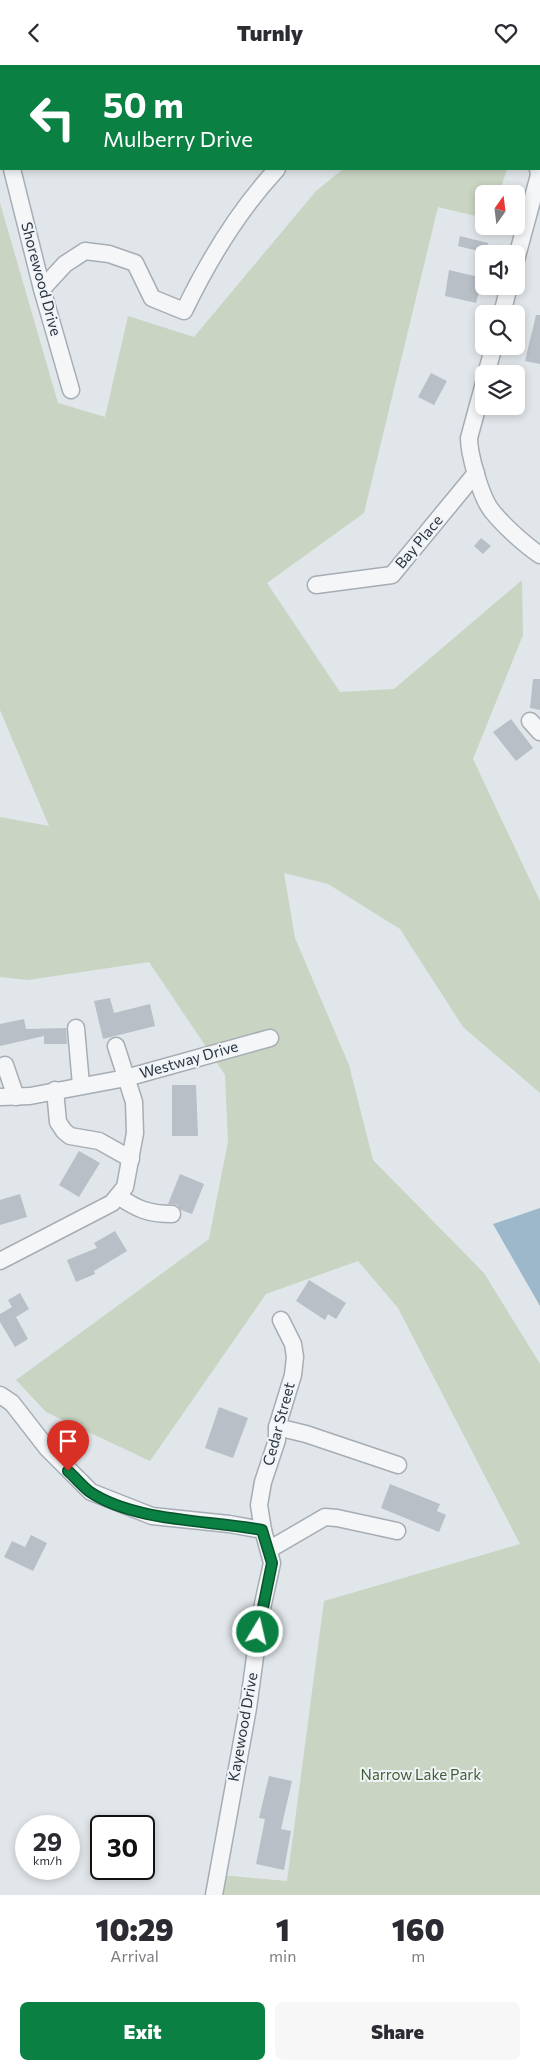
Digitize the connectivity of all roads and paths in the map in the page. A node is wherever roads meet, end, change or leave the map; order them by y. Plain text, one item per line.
1 (12, 170) edge
2 (276, 170) edge
3 (538, 170) edge
4 (520, 245) edge
5 (42, 289) junction
6 (72, 390) dead end
7 (475, 415) edge
8 (476, 473) junction
9 (540, 555) edge
10 (316, 585) dead end
11 (76, 1028) dead end
12 (270, 1038) dead end
13 (116, 1046) dead end
14 (5, 1065) dead end
15 (126, 1078) junction
16 (80, 1085) junction
17 (55, 1090) junction
18 (8, 1097) edge
19 (131, 1159) junction
20 (118, 1196) junction
21 (172, 1214) dead end
22 (0, 1261) edge
23 (281, 1320) dead end
24 (0, 1395) edge
25 (277, 1427) junction
26 (398, 1465) dead end
27 (262, 1530) junction
28 (397, 1531) dead end
29 (270, 1549) junction
30 (214, 1895) edge

1 - 5 street, Shorewood Drive
2 - 5 street
3 - 4 street
5 - 6 street, Shorewood Drive
7 - 8 street
8 - 9 street
8 - 10 street, Bay Place
11 - 16 street
12 - 15 street, Westway Drive
13 - 15 street
14 - 18 street
15 - 16 street
15 - 19 street, Westway Drive
16 - 17 street
17 - 18 street
17 - 19 street
19 - 20 street, Westway Drive
20 - 21 street
20 - 22 street, Westway Drive
23 - 25 street, Cedar Street
24 - 27 street
25 - 26 street
25 - 27 street, Cedar Street
27 - 29 street, Kayewood Drive
28 - 29 street
29 - 30 street, Kayewood Drive

